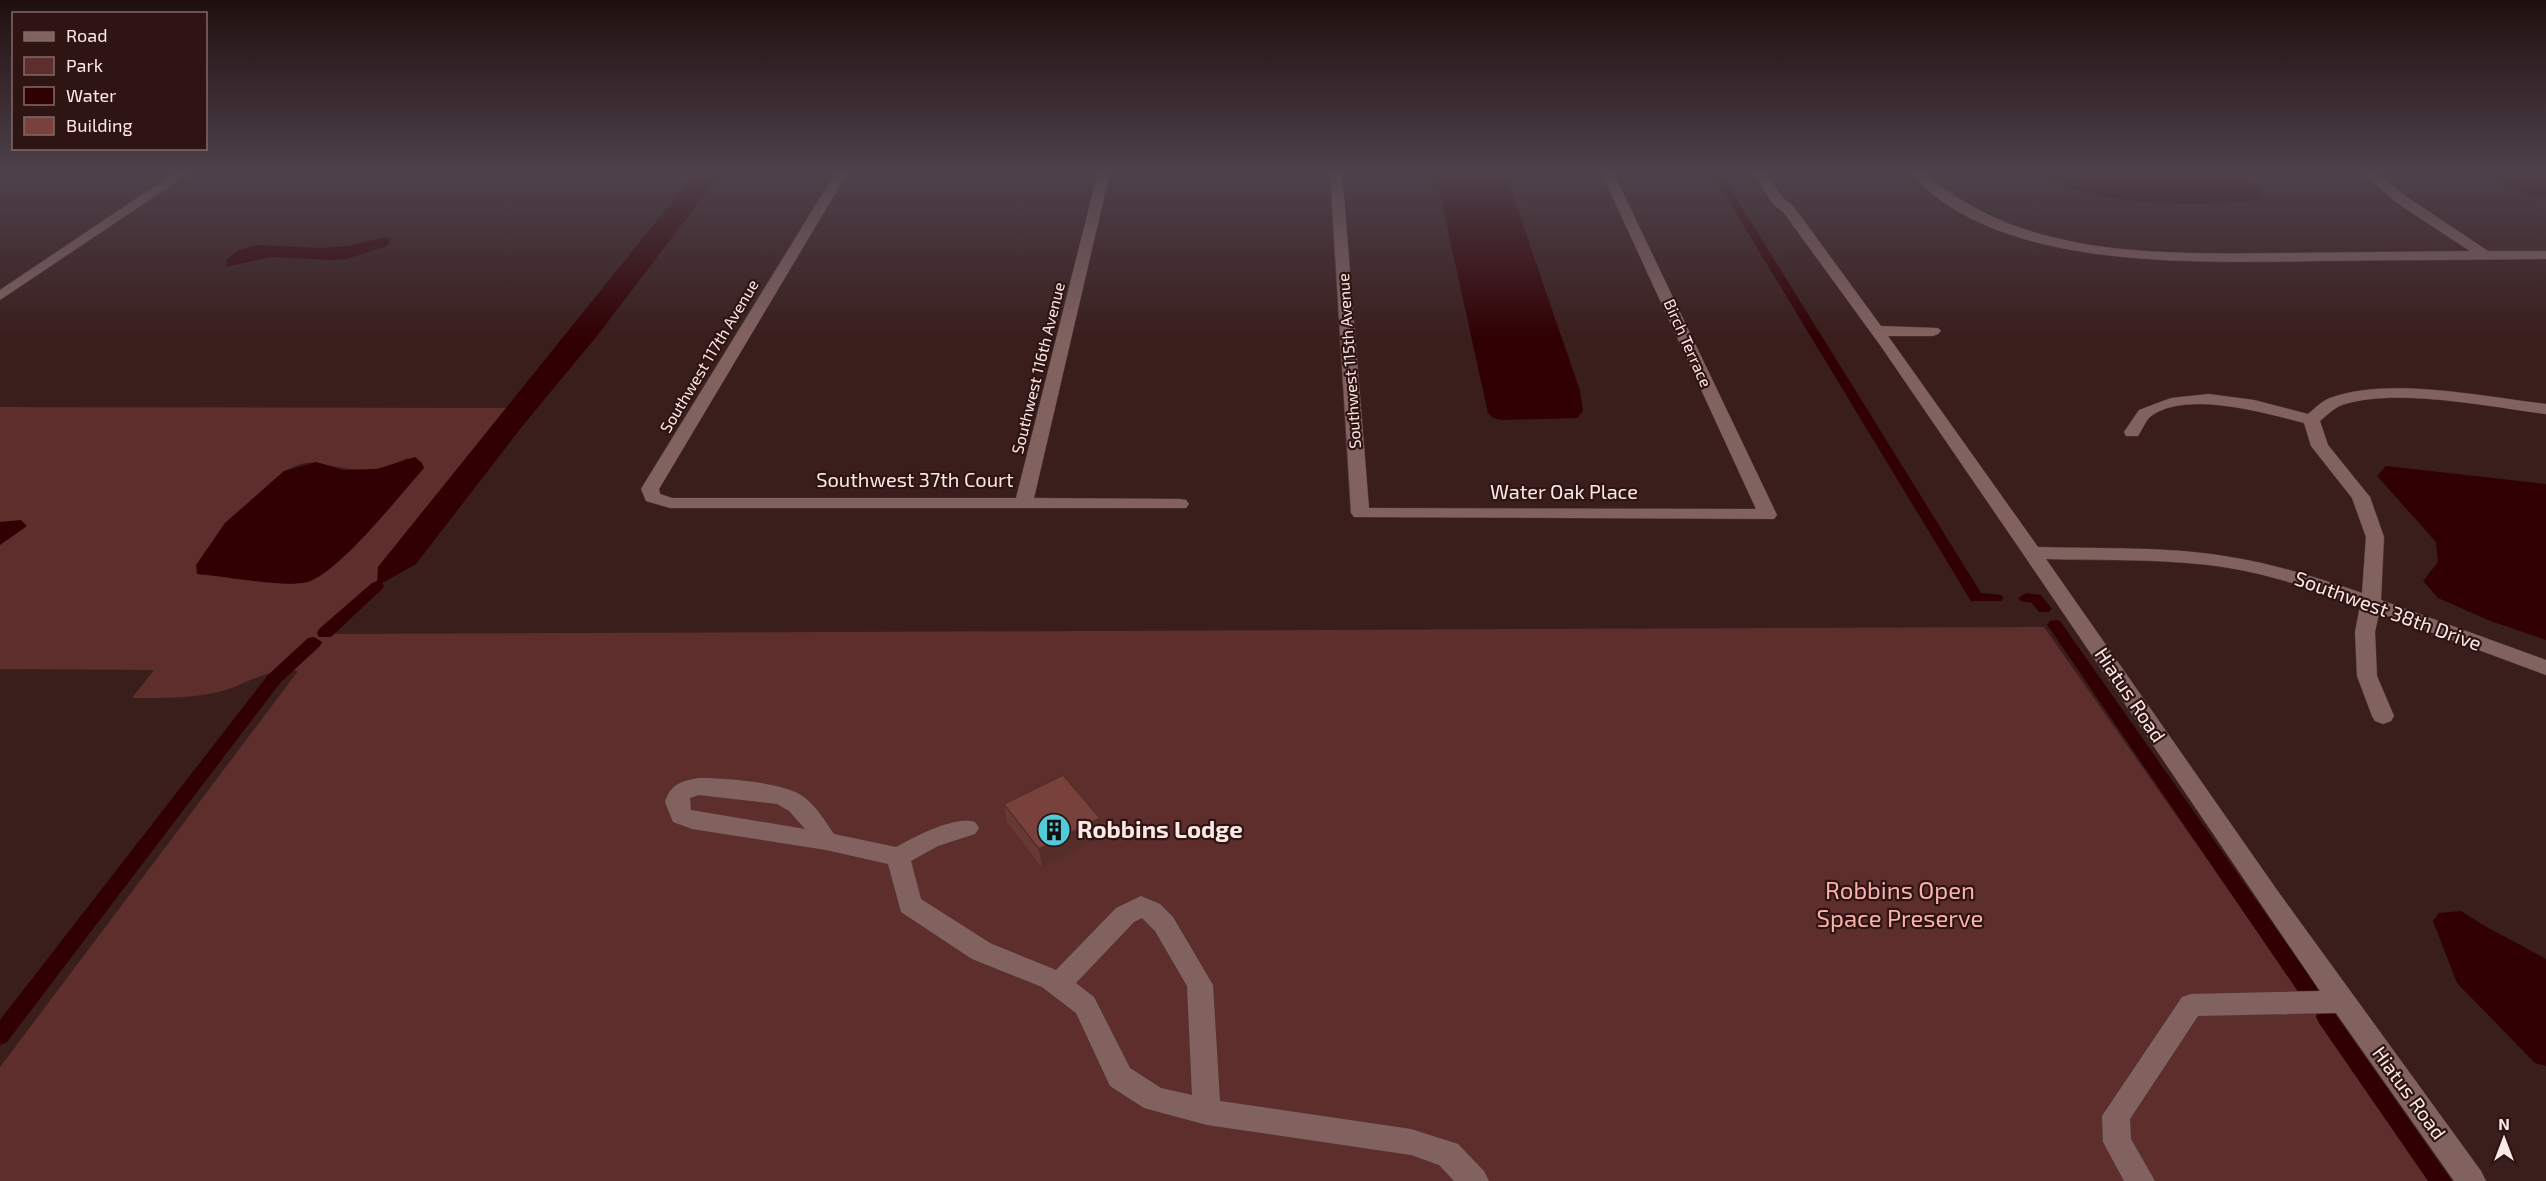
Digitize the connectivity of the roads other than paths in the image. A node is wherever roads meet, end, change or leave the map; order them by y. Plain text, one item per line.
1 (103, 227) edge
2 (809, 227) edge
3 (1091, 227) edge
4 (1340, 227) edge
5 (1634, 227) edge
6 (1802, 227) edge
7 (2006, 227) edge
8 (2443, 227) edge
9 (2546, 255) edge
10 (2486, 256) junction
11 (0, 296) edge
12 (1878, 331) junction
13 (1933, 331) dead end
14 (2546, 409) edge
15 (2311, 420) junction
16 (2132, 432) dead end
17 (652, 497) joint
18 (1024, 503) junction
19 (1180, 504) dead end
20 (1360, 513) joint
21 (1768, 515) joint
22 (2029, 548) junction
23 (2228, 562) junction
24 (2371, 603) junction
25 (2546, 668) edge
26 (2382, 716) dead end
27 (968, 828) dead end
28 (826, 841) junction
29 (898, 856) junction
30 (1059, 985) junction
31 (2343, 1002) junction
32 (1208, 1112) junction
33 (1474, 1181) edge
34 (2140, 1181) edge
35 (2471, 1181) edge

1 - 11 street
2 - 17 street, Southwest 117th Avenue
3 - 18 street, Southwest 116th Avenue
4 - 20 street, Southwest 115th Avenue
5 - 21 street, Birch Terrace
6 - 12 street, Hiatus Road
7 - 10 street
8 - 10 street
9 - 10 street
12 - 13 street
12 - 22 street, Hiatus Road
14 - 15 street
15 - 16 street
15 - 24 street
17 - 18 street, Southwest 37th Court
18 - 19 street, Southwest 37th Court
20 - 21 street, Water Oak Place
22 - 23 street, Southwest 38th Drive
22 - 23 street, Southwest 38th Drive
22 - 31 street, Hiatus Road
23 - 24 street, Southwest 38th Drive
24 - 25 street, Southwest 38th Drive
24 - 26 street
27 - 29 street
28 - 28 street
28 - 29 street
29 - 30 street
30 - 32 street
30 - 32 street
31 - 34 street
31 - 35 street, Hiatus Road
32 - 33 street

